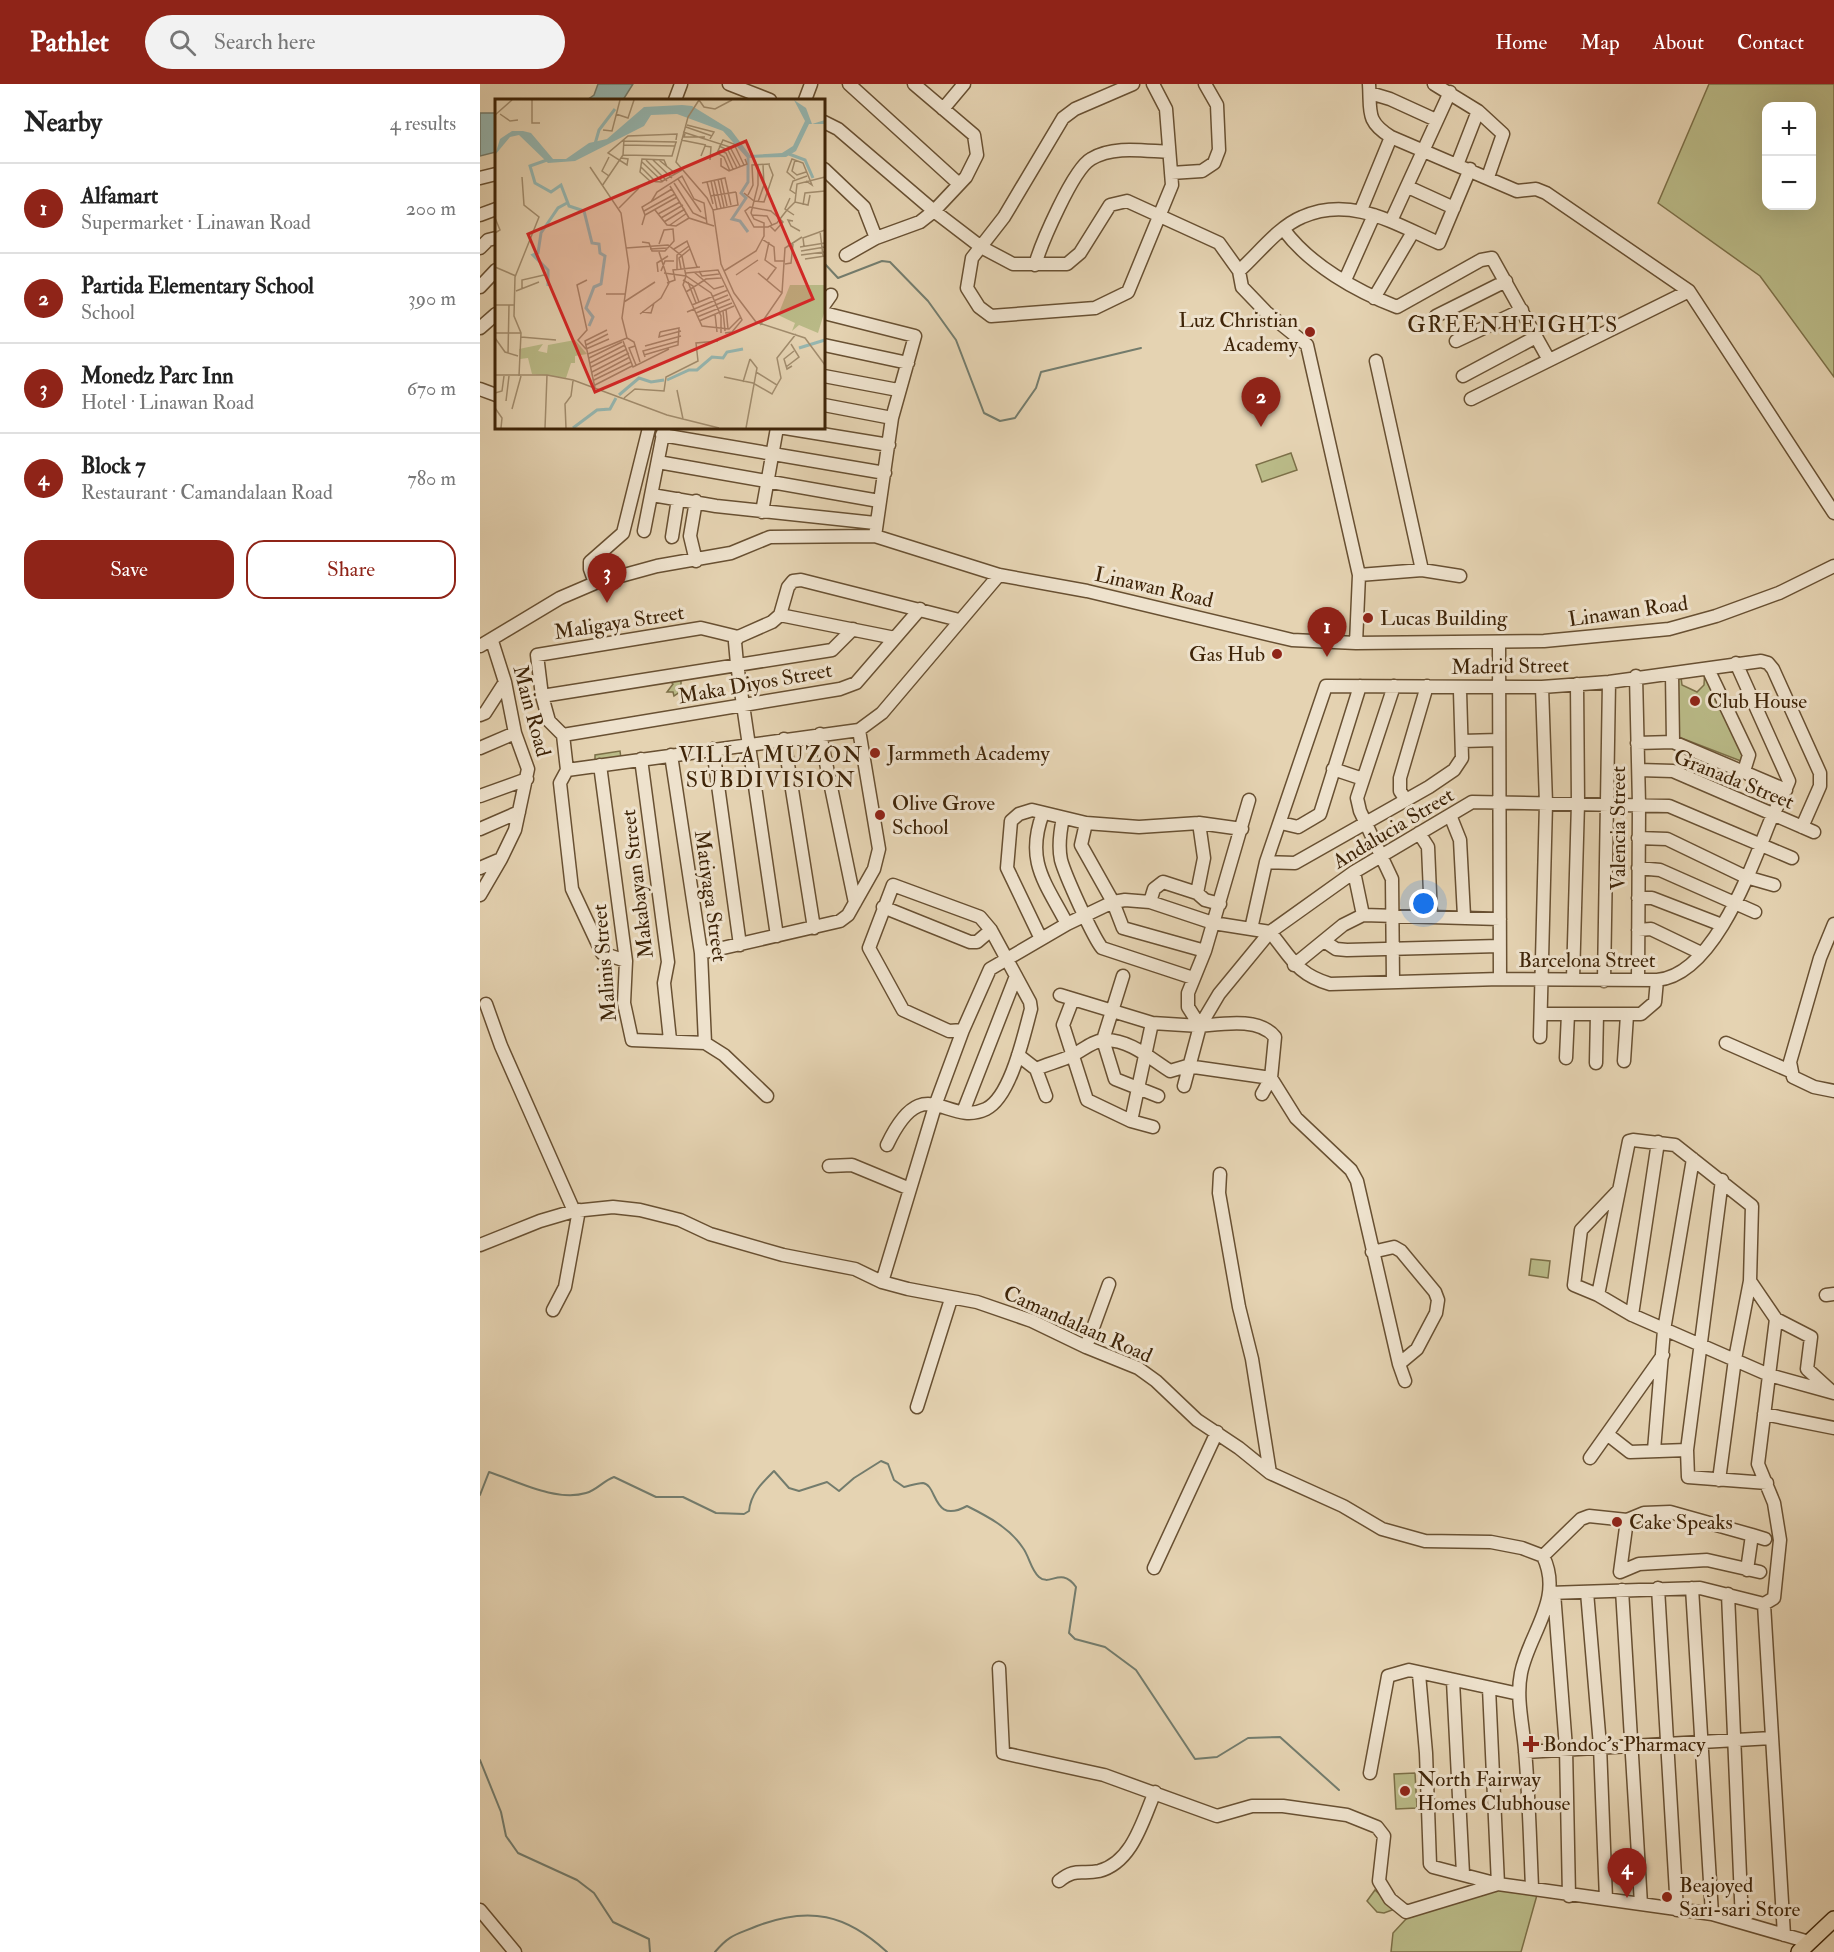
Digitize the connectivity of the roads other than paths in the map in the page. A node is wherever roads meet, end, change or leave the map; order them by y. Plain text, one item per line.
1 (681, 84) edge
2 (729, 84) edge
3 (811, 84) edge
4 (849, 84) edge
5 (914, 84) edge
6 (964, 84) edge
7 (1133, 84) edge
8 (1153, 84) edge
9 (1205, 84) edge
10 (1434, 84) edge
11 (1370, 88) edge
12 (1450, 92) junction
13 (675, 99) edge
14 (767, 99) edge
15 (805, 99) edge
16 (943, 109) junction
17 (1478, 111) junction
18 (1436, 120) junction
19 (825, 122) edge
20 (1391, 137) junction
21 (1423, 150) junction
22 (1169, 152) junction
23 (1457, 165) junction
24 (1470, 169) junction
25 (825, 170) edge
26 (1171, 173) junction
27 (495, 174) edge
28 (1488, 177) junction
29 (480, 178) edge
30 (959, 184) junction
31 (1408, 187) junction
32 (1454, 208) junction
33 (495, 209) edge
34 (1361, 210) junction
35 (934, 211) junction
36 (1374, 215) junction
37 (480, 216) edge
38 (1161, 218) junction
39 (1391, 221) junction
40 (1284, 230) junction
41 (1413, 232) junction
42 (495, 238) edge
43 (876, 238) junction
44 (981, 247) junction
45 (480, 248) edge
46 (846, 255) dead end
47 (1035, 265) junction
48 (495, 271) edge
49 (1239, 272) junction
50 (1345, 280) junction
51 (1506, 281) junction
52 (480, 287) edge
53 (1689, 291) junction
54 (1374, 298) junction
55 (1522, 310) junction
56 (825, 314) edge
57 (1436, 316) dead end
58 (495, 317) edge
59 (480, 328) edge
60 (1536, 337) junction
61 (1456, 341) dead end
62 (825, 345) edge
63 (1549, 360) junction
64 (1376, 362) dead end
65 (908, 363) junction
66 (825, 376) edge
67 (1463, 376) dead end
68 (480, 389) edge
69 (898, 390) junction
70 (495, 395) edge
71 (1471, 399) dead end
72 (825, 405) edge
73 (892, 418) junction
74 (649, 429) edge
75 (777, 429) edge
76 (791, 429) edge
77 (663, 431) edge
78 (889, 445) junction
79 (772, 454) junction
80 (658, 462) junction
81 (885, 473) junction
82 (767, 482) junction
83 (652, 495) junction
84 (678, 499) junction
85 (696, 501) junction
86 (879, 501) junction
87 (762, 512) junction
88 (1834, 513) edge
89 (875, 530) junction
90 (644, 531) dead end
91 (672, 537) dead end
92 (696, 561) junction
93 (1834, 566) edge
94 (1422, 570) junction
95 (1359, 574) junction
96 (999, 575) junction
97 (1460, 576) dead end
98 (595, 583) junction
99 (920, 609) junction
100 (780, 615) junction
101 (959, 620) junction
102 (853, 628) junction
103 (738, 637) junction
104 (895, 638) junction
105 (492, 641) junction
106 (1356, 643) junction
107 (1499, 643) junction
108 (480, 646) edge
109 (1736, 663) junction
110 (737, 664) junction
111 (1705, 669) junction
112 (1672, 674) junction
113 (1636, 676) junction
114 (505, 682) junction
115 (1609, 682) junction
116 (1577, 684) junction
117 (1360, 686) junction
118 (1394, 686) junction
119 (1427, 686) junction
120 (1464, 687) junction
121 (1499, 687) junction
122 (1542, 687) junction
123 (542, 696) junction
124 (743, 705) junction
125 (480, 715) edge
126 (859, 730) junction
127 (515, 733) junction
128 (820, 734) junction
129 (563, 735) junction
130 (784, 739) junction
131 (1499, 740) junction
132 (1462, 741) junction
133 (1673, 742) junction
134 (1637, 743) junction
135 (749, 744) junction
136 (480, 748) edge
137 (713, 749) junction
138 (671, 755) junction
139 (641, 759) junction
140 (600, 765) junction
141 (1333, 769) junction
142 (567, 770) junction
143 (1639, 770) junction
144 (1744, 771) junction
145 (527, 779) junction
146 (1363, 779) junction
147 (1786, 790) junction
148 (480, 796) edge
149 (1249, 800) dead end
150 (1406, 800) junction
151 (1501, 802) junction
152 (1546, 803) junction
153 (1578, 803) junction
154 (1606, 804) junction
155 (1639, 804) junction
156 (519, 812) junction
157 (1043, 813) junction
158 (1450, 815) junction
159 (1772, 816) junction
160 (1063, 818) junction
161 (1086, 823) junction
162 (1199, 823) junction
163 (1281, 823) junction
164 (1365, 823) junction
165 (480, 829) edge
166 (1242, 829) junction
167 (1808, 830) joint
168 (1419, 833) junction
169 (1638, 838) junction
170 (1761, 846) junction
171 (1381, 855) junction
172 (1792, 858) dead end
173 (501, 859) junction
174 (1266, 862) junction
175 (480, 868) edge
176 (1638, 868) junction
177 (1354, 872) junction
178 (1746, 876) junction
179 (1774, 885) dead end
180 (1197, 894) junction
181 (480, 895) edge
182 (1638, 898) junction
183 (1113, 902) junction
184 (1150, 902) junction
185 (1735, 902) junction
186 (855, 903) junction
187 (1220, 904) junction
188 (883, 907) junction
189 (1755, 912) dead end
190 (1086, 915) junction
191 (1363, 915) junction
192 (1431, 916) junction
193 (1464, 916) junction
194 (1393, 917) junction
195 (1500, 919) junction
196 (1213, 923) junction
197 (1067, 924) junction
198 (1834, 924) edge
199 (1722, 925) junction
200 (814, 928) junction
201 (1251, 928) junction
202 (991, 930) junction
203 (1638, 930) junction
204 (1270, 932) junction
205 (777, 936) junction
206 (1041, 939) junction
207 (1324, 941) junction
208 (740, 945) junction
209 (1499, 946) junction
210 (1205, 951) junction
211 (1392, 951) junction
212 (1701, 953) junction
213 (701, 954) junction
214 (1010, 956) junction
215 (626, 961) junction
216 (1294, 965) junction
217 (1016, 976) junction
218 (1123, 976) dead end
219 (1193, 978) junction
220 (1500, 979) junction
221 (1543, 980) junction
222 (1574, 980) junction
223 (1638, 980) junction
224 (1657, 980) junction
225 (1604, 981) junction
226 (1393, 982) junction
227 (486, 1004) dead end
228 (1110, 1011) junction
229 (1541, 1014) junction
230 (1568, 1014) junction
231 (1598, 1014) junction
232 (1627, 1015) junction
233 (1152, 1023) junction
234 (1200, 1026) junction
235 (963, 1030) junction
236 (1540, 1038) dead end
237 (670, 1040) junction
238 (1103, 1040) junction
239 (705, 1043) junction
240 (1726, 1043) dead end
241 (1145, 1053) junction
242 (1018, 1055) junction
243 (1073, 1055) junction
244 (1566, 1058) dead end
245 (1624, 1062) dead end
246 (1596, 1063) dead end
247 (1188, 1066) junction
248 (1036, 1069) junction
249 (1790, 1071) junction
250 (1271, 1078) junction
251 (1184, 1086) dead end
252 (1137, 1088) junction
253 (1834, 1091) edge
254 (1262, 1094) dead end
255 (766, 1096) dead end
256 (1046, 1096) dead end
257 (1158, 1096) dead end
258 (936, 1103) junction
259 (963, 1112) junction
260 (1131, 1121) junction
261 (1153, 1127) dead end
262 (1658, 1142) junction
263 (887, 1146) dead end
264 (1693, 1159) junction
265 (829, 1166) dead end
266 (1220, 1174) dead end
267 (1722, 1180) junction
268 (910, 1189) junction
269 (1619, 1190) junction
270 (576, 1211) junction
271 (480, 1245) edge
272 (1372, 1252) junction
273 (1750, 1281) junction
274 (882, 1282) junction
275 (1108, 1284) dead end
276 (1598, 1295) junction
277 (951, 1299) junction
278 (553, 1310) dead end
279 (1632, 1314) junction
280 (1776, 1319) junction
281 (1664, 1330) junction
282 (1700, 1346) junction
283 (1086, 1347) junction
284 (1664, 1354) junction
285 (1735, 1359) junction
286 (1399, 1364) junction
287 (1770, 1375) junction
288 (1405, 1381) dead end
289 (1834, 1393) edge
290 (917, 1407) dead end
291 (1764, 1414) junction
292 (1834, 1428) edge
293 (1217, 1432) junction
294 (1608, 1434) junction
295 (1654, 1450) junction
296 (1687, 1450) junction
297 (1590, 1458) dead end
298 (1270, 1473) junction
299 (1719, 1480) junction
300 (1767, 1483) junction
301 (1627, 1520) junction
302 (1752, 1535) junction
303 (1765, 1539) dead end
304 (1543, 1556) junction
305 (1154, 1568) dead end
306 (1747, 1570) junction
307 (1761, 1572) dead end
308 (1658, 1588) junction
309 (1692, 1588) junction
310 (1622, 1590) junction
311 (1587, 1592) junction
312 (1552, 1593) junction
313 (1728, 1594) junction
314 (1764, 1604) junction
315 (999, 1668) dead end
316 (1419, 1674) junction
317 (1453, 1681) junction
318 (1489, 1688) junction
319 (1519, 1694) junction
320 (1772, 1738) junction
321 (1736, 1740) junction
322 (1701, 1741) junction
323 (1667, 1743) junction
324 (1631, 1745) junction
325 (1600, 1746) junction
326 (1566, 1748) junction
327 (1526, 1752) junction
328 (1370, 1773) dead end
329 (1155, 1792) junction
330 (1463, 1874) junction
331 (1059, 1881) dead end
332 (1498, 1884) junction
333 (1532, 1887) junction
334 (1569, 1896) junction
335 (1606, 1899) junction
336 (1641, 1904) junction
337 (480, 1910) edge
338 (1677, 1910) junction
339 (1712, 1914) junction
340 (1834, 1919) edge
341 (1742, 1922) junction
342 (1784, 1935) junction
343 (1804, 1947) edge
344 (515, 1952) edge

1 - 13 street
2 - 14 street
3 - 15 street
4 - 30 street
5 - 16 street
6 - 16 street
7 - 44 street
8 - 22 street
9 - 26 street
10 - 12 street
11 - 18 street
11 - 20 street
12 - 17 street
12 - 18 street
16 - 30 street
17 - 23 street
17 - 28 street
18 - 21 street
19 - 35 street
20 - 21 street
20 - 34 street
21 - 23 street
21 - 31 street
22 - 26 street
22 - 47 street
23 - 24 street
24 - 28 street
24 - 32 street
25 - 43 street
26 - 38 street
27 - 29 street
28 - 53 street
30 - 35 street
31 - 32 street
31 - 39 street
32 - 41 street
33 - 37 street
34 - 36 street
34 - 40 street
35 - 43 street
35 - 44 street
36 - 39 street
36 - 50 street
38 - 44 street
38 - 47 street
38 - 49 street
39 - 41 street
40 - 49 street
40 - 50 street
41 - 54 street
42 - 45 street
43 - 46 street
44 - 47 street
48 - 52 street
49 - 95 street
50 - 54 street
51 - 54 street
51 - 55 street
51 - 57 street
53 - 63 street
53 - 88 street
55 - 60 street
55 - 61 street
56 - 65 street
58 - 59 street
60 - 63 street
60 - 67 street
62 - 65 street
63 - 71 street
64 - 94 street
65 - 69 street
66 - 69 street
68 - 70 street
69 - 73 street
72 - 73 street
73 - 78 street
74 - 98 street
75 - 79 street
76 - 78 street
77 - 79 street
77 - 80 street
78 - 81 street
79 - 81 street
79 - 82 street
80 - 82 street
80 - 83 street
81 - 86 street
82 - 86 street
82 - 87 street
83 - 84 street
83 - 90 street
84 - 85 street
84 - 91 street
85 - 87 street
85 - 92 street
86 - 89 street
87 - 89 street
89 - 92 street, Linawan Road
89 - 96 street, Linawan Road
92 - 98 street, Linawan Road
93 - 107 street, Linawan Road
94 - 95 street
94 - 97 street
95 - 106 street
96 - 101 street
96 - 106 street, Linawan Road
98 - 105 street, Linawan Road
99 - 100 street
99 - 101 street
99 - 104 street, Maka Diyos Street
100 - 102 street
100 - 103 street
101 - 126 street
102 - 104 street
102 - 110 street
103 - 110 street
103 - 123 street, Maligaya Street
104 - 124 street, Maka Diyos Street
105 - 108 street, Linawan Road
105 - 114 street, Main Road
106 - 107 street, Linawan Road
107 - 121 street
109 - 111 street, Madrid Street
109 - 147 street
109 - 167 street, Madrid Street
110 - 123 street
110 - 124 street
111 - 112 street, Madrid Street
111 - 144 street
112 - 113 street, Madrid Street
112 - 133 street
113 - 115 street, Madrid Street
113 - 134 street, Valencia Street
114 - 125 street
114 - 127 street, Main Road
115 - 116 street, Madrid Street
115 - 154 street
116 - 122 street, Madrid Street
116 - 153 street
117 - 118 street, Madrid Street
117 - 141 street
117 - 163 street, Madrid Street
118 - 119 street, Madrid Street
118 - 146 street
119 - 120 street, Madrid Street
119 - 150 street
120 - 121 street, Madrid Street
120 - 132 street
121 - 122 street, Madrid Street
121 - 131 street
122 - 152 street
123 - 129 street
124 - 129 street, Maka Diyos Street
124 - 135 street
126 - 128 street
126 - 186 street
127 - 136 street
127 - 145 street, Main Road
128 - 130 street
128 - 186 street
129 - 142 street
130 - 135 street
130 - 200 street
131 - 132 street
131 - 151 street
132 - 150 street
133 - 134 street
133 - 144 street
134 - 143 street, Valencia Street
135 - 137 street
135 - 205 street
137 - 138 street
137 - 208 street
138 - 139 street
138 - 213 street, Matiyaga Street
139 - 140 street
139 - 237 street, Makabayan Street
140 - 142 street
140 - 215 street, Malinis Street
141 - 146 street
141 - 163 street
142 - 215 street
143 - 155 street, Valencia Street
143 - 159 street, Granada Street
144 - 147 street
145 - 148 street
145 - 156 street, Main Road
146 - 164 street
147 - 159 street, Barcelona Street
149 - 166 street
150 - 164 street
151 - 152 street, Andalucia Street
151 - 158 street, Andalucia Street
151 - 195 street
152 - 153 street, Andalucia Street
152 - 221 street
153 - 154 street, Andalucia Street
153 - 222 street
154 - 155 street, Andalucia Street
154 - 225 street
155 - 169 street, Valencia Street
155 - 170 street, Andalucia Street
156 - 165 street
156 - 173 street, Main Road
157 - 160 street
157 - 197 street
157 - 206 street
158 - 168 street, Andalucia Street
158 - 193 street
159 - 167 street, Granada Street
159 - 170 street, Barcelona Street
160 - 161 street
160 - 190 street
161 - 162 street
161 - 183 street
162 - 166 street
162 - 180 street
163 - 174 street, Madrid Street
164 - 171 street
164 - 174 street
166 - 187 street
168 - 171 street, Andalucia Street
168 - 192 street
169 - 176 street, Valencia Street
169 - 178 street
170 - 172 street, Andalucia Street
170 - 178 street, Barcelona Street
171 - 177 street, Andalucia Street
171 - 194 street
173 - 175 street
173 - 181 street, Main Road
174 - 201 street, Madrid Street
176 - 182 street, Valencia Street
176 - 185 street
177 - 191 street
177 - 204 street, Andalucia Street
178 - 179 street
178 - 185 street, Barcelona Street
180 - 184 street
180 - 187 street
182 - 199 street
182 - 203 street, Valencia Street
183 - 184 street
183 - 190 street
183 - 210 street
184 - 196 street
185 - 189 street
185 - 199 street, Barcelona Street
186 - 200 street
187 - 196 street
188 - 202 street
188 - 202 street
188 - 235 street
190 - 197 street
190 - 219 street
191 - 194 street
191 - 207 street
192 - 193 street
192 - 194 street
193 - 195 street
194 - 211 street
195 - 209 street
196 - 201 street
196 - 210 street
197 - 206 street
198 - 249 street
199 - 212 street, Barcelona Street
200 - 205 street
201 - 204 street
202 - 214 street
203 - 212 street
203 - 223 street, Valencia Street
204 - 216 street, Barcelona Street
204 - 234 street, Andalucia Street
205 - 208 street
206 - 214 street
207 - 211 street
207 - 216 street
208 - 213 street
209 - 211 street
209 - 220 street
210 - 219 street
211 - 226 street
212 - 224 street, Barcelona Street
213 - 239 street, Matiyaga Street
214 - 217 street
214 - 235 street
215 - 237 street, Malinis Street
216 - 226 street, Barcelona Street
217 - 242 street
217 - 259 street
218 - 228 street
219 - 234 street
220 - 221 street, Barcelona Street
220 - 226 street, Barcelona Street
221 - 222 street, Barcelona Street
221 - 229 street
222 - 225 street, Barcelona Street
223 - 224 street, Barcelona Street
223 - 225 street, Barcelona Street
224 - 232 street
227 - 270 street
228 - 233 street
228 - 238 street
228 - 243 street
229 - 230 street
229 - 236 street
230 - 231 street
230 - 244 street
231 - 232 street
231 - 246 street
232 - 245 street
233 - 234 street
233 - 241 street
234 - 247 street, Andalucia Street
234 - 250 street
235 - 258 street
237 - 239 street, Malinis Street
238 - 241 street
238 - 243 street
238 - 252 street
239 - 255 street
240 - 249 street
241 - 247 street
241 - 252 street
242 - 248 street
242 - 259 street
243 - 248 street
243 - 260 street
247 - 250 street
247 - 251 street, Andalucia Street
248 - 256 street
249 - 253 street
250 - 254 street
250 - 272 street
252 - 257 street
252 - 260 street
258 - 259 street
258 - 263 street
258 - 268 street
260 - 261 street
262 - 264 street
262 - 269 street
262 - 279 street
264 - 267 street
264 - 281 street
265 - 268 street
266 - 298 street
267 - 273 street
267 - 282 street
268 - 274 street
269 - 276 street
269 - 276 street
270 - 271 street, Camandalaan Road
270 - 274 street, Camandalaan Road
270 - 278 street
272 - 286 street
272 - 286 street
273 - 280 street
273 - 285 street
274 - 277 street, Camandalaan Road
275 - 283 street
276 - 279 street
277 - 283 street, Camandalaan Road
277 - 290 street
279 - 281 street
280 - 287 street
280 - 289 street
281 - 282 street
281 - 284 street
282 - 285 street
282 - 296 street
283 - 293 street, Camandalaan Road
284 - 294 street
284 - 295 street
285 - 287 street
285 - 299 street
286 - 288 street
287 - 289 street
287 - 291 street
291 - 292 street
291 - 300 street
293 - 298 street, Camandalaan Road
293 - 305 street
294 - 295 street
294 - 297 street
295 - 296 street
296 - 299 street
298 - 304 street, Camandalaan Road
299 - 300 street
300 - 314 street
301 - 302 street
301 - 304 street
301 - 306 street
302 - 303 street
302 - 306 street
304 - 312 street
306 - 307 street
308 - 309 street
308 - 310 street
308 - 323 street
309 - 313 street
309 - 322 street
310 - 311 street
310 - 324 street
311 - 312 street
311 - 325 street
312 - 319 street
312 - 326 street
313 - 314 street
313 - 321 street
314 - 320 street
315 - 329 street
316 - 317 street
316 - 328 street
316 - 330 street
317 - 318 street
317 - 330 street
318 - 319 street
318 - 332 street
319 - 327 street
320 - 321 street
320 - 342 street
321 - 322 street
321 - 341 street
322 - 323 street
322 - 339 street
323 - 324 street
323 - 338 street
324 - 325 street
324 - 336 street
325 - 326 street
325 - 335 street
326 - 327 street
326 - 334 street
327 - 333 street
329 - 331 street
329 - 332 street
330 - 332 street
332 - 333 street
333 - 334 street
334 - 335 street
335 - 336 street
336 - 338 street
337 - 344 street
338 - 339 street
339 - 341 street
340 - 343 main road
341 - 342 street
342 - 343 street

